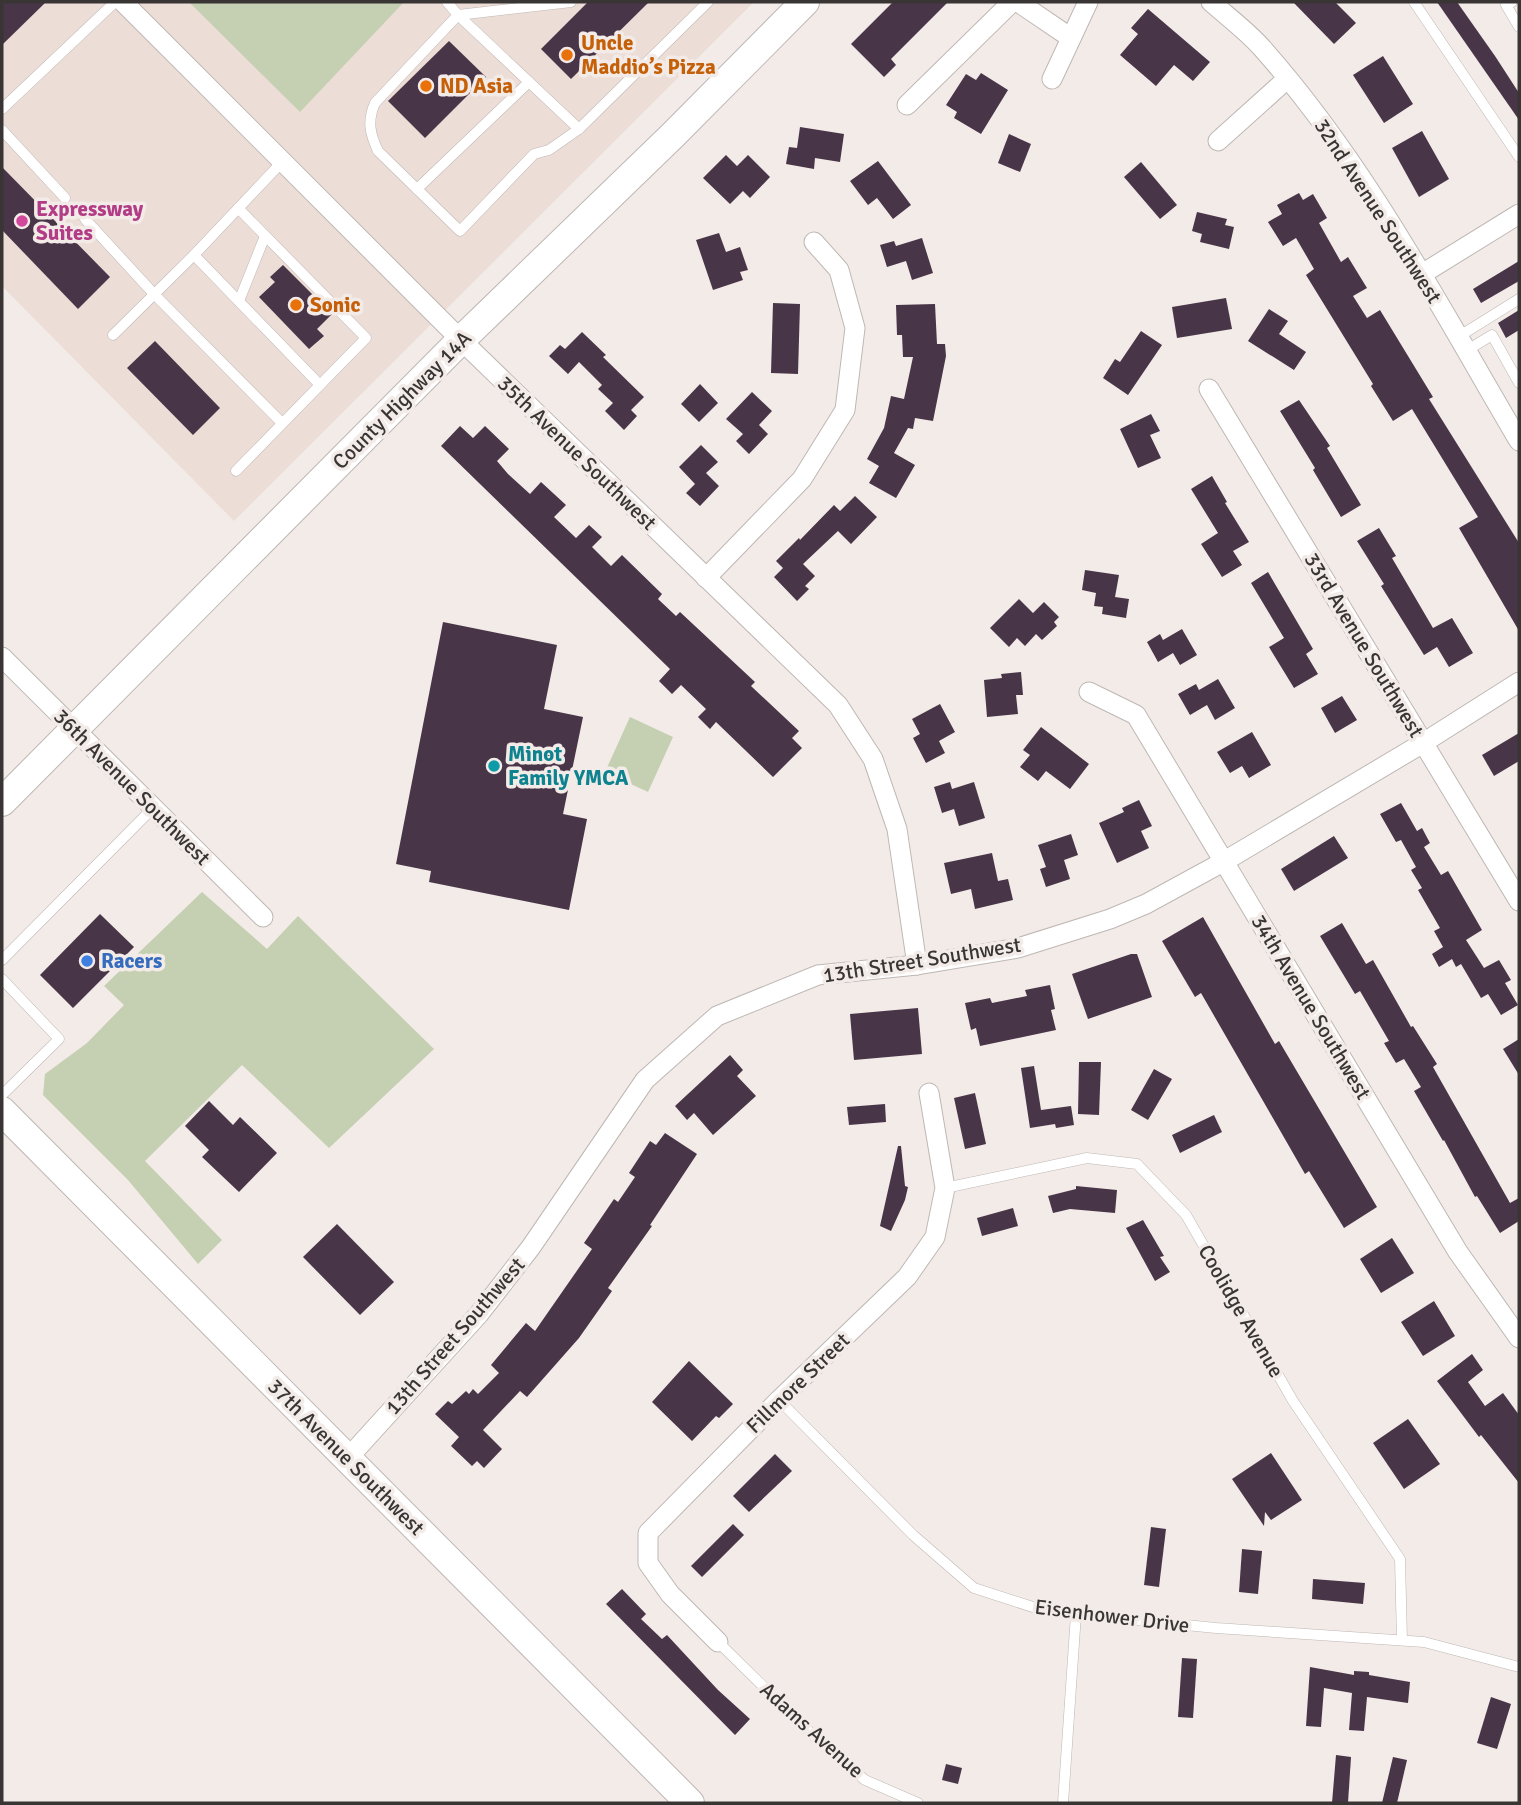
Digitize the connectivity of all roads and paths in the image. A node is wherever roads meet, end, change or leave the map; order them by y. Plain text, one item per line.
1 (116, 2) edge
2 (123, 2) edge
3 (447, 2) edge
4 (571, 2) edge
5 (708, 2) edge
6 (805, 2) edge
7 (1012, 2) edge
8 (1018, 2) edge
9 (1088, 2) edge
10 (1211, 2) edge
11 (1414, 2) edge
12 (1512, 2) edge
13 (458, 15) junction
14 (1519, 27) edge
15 (1071, 38) junction
16 (1052, 79) dead end
17 (1287, 79) junction
18 (529, 82) junction
19 (907, 105) dead end
20 (2, 109) edge
21 (579, 129) junction
22 (2, 130) edge
23 (1218, 141) dead end
24 (1519, 157) edge
25 (283, 161) junction
26 (417, 189) junction
27 (65, 198) dead end
28 (238, 208) junction
29 (1519, 214) edge
30 (85, 219) dead end
31 (265, 236) junction
32 (814, 242) dead end
33 (194, 255) junction
34 (1422, 274) junction
35 (154, 295) junction
36 (1519, 299) edge
37 (239, 301) junction
38 (113, 335) dead end
39 (461, 340) junction
40 (1462, 344) junction
41 (1519, 383) edge
42 (320, 385) junction
43 (1209, 389) dead end
44 (282, 424) junction
45 (1519, 441) edge
46 (236, 471) dead end
47 (706, 578) junction
48 (2, 657) edge
49 (1519, 682) edge
50 (1089, 692) dead end
51 (75, 730) junction
52 (1423, 743) junction
53 (2, 802) edge
54 (153, 807) junction
55 (1223, 862) junction
56 (1519, 901) edge
57 (263, 917) dead end
58 (2, 960) edge
59 (917, 965) junction
60 (2, 979) edge
61 (929, 1093) dead end
62 (2, 1096) edge
63 (2, 1111) edge
64 (945, 1188) junction
65 (1519, 1338) edge
66 (779, 1400) junction
67 (348, 1458) junction
68 (1076, 1614) junction
69 (1402, 1640) junction
70 (718, 1642) joint
71 (1519, 1667) edge
72 (690, 1803) edge
73 (918, 1803) edge
74 (1063, 1803) edge

1 - 20 lane
2 - 25 street, 35th Avenue Southwest
3 - 13 lane
4 - 13 lane
5 - 21 lane
6 - 39 main road, County Highway 14A
7 - 19 street
8 - 15 street
9 - 15 street
10 - 17 street, 32nd Avenue Southwest
11 - 24 lane
12 - 14 lane
13 - 18 lane
13 - 26 lane
15 - 16 street
17 - 23 street
17 - 34 street, 32nd Avenue Southwest
18 - 21 lane
18 - 26 lane
21 - 26 lane
22 - 27 lane
25 - 28 lane
25 - 39 street, 35th Avenue Southwest
28 - 31 lane
28 - 33 lane
29 - 34 street
30 - 35 lane
31 - 37 lane
31 - 42 lane
32 - 47 street
33 - 35 lane
33 - 37 lane
34 - 40 street, 32nd Avenue Southwest
35 - 38 lane
35 - 44 lane
36 - 40 lane
37 - 42 lane
39 - 47 street, 35th Avenue Southwest
39 - 51 main road, County Highway 14A
40 - 41 lane
40 - 45 street, 32nd Avenue Southwest
42 - 44 lane
43 - 52 street, 33rd Avenue Southwest
44 - 46 lane
47 - 59 street, 35th Avenue Southwest
48 - 51 street, 36th Avenue Southwest
49 - 52 street, 13th Street Southwest
50 - 55 street, 34th Avenue Southwest
51 - 53 main road, County Highway 14A
51 - 54 street, 36th Avenue Southwest
52 - 55 street, 13th Street Southwest
52 - 56 street, 33rd Avenue Southwest
54 - 57 street, 36th Avenue Southwest
54 - 58 lane
55 - 59 street, 13th Street Southwest
55 - 65 street, 34th Avenue Southwest
59 - 67 street, 13th Street Southwest
60 - 62 lane
61 - 64 street, Fillmore Street
63 - 67 main road, 37th Avenue Southwest
64 - 66 street, Fillmore Street
64 - 69 lane, Coolidge Avenue
66 - 68 lane, Eisenhower Drive
66 - 70 street, Fillmore Street
67 - 72 main road, 37th Avenue Southwest
68 - 69 lane, Eisenhower Drive
68 - 74 lane
69 - 71 lane, Eisenhower Drive
70 - 73 lane, Adams Avenue

